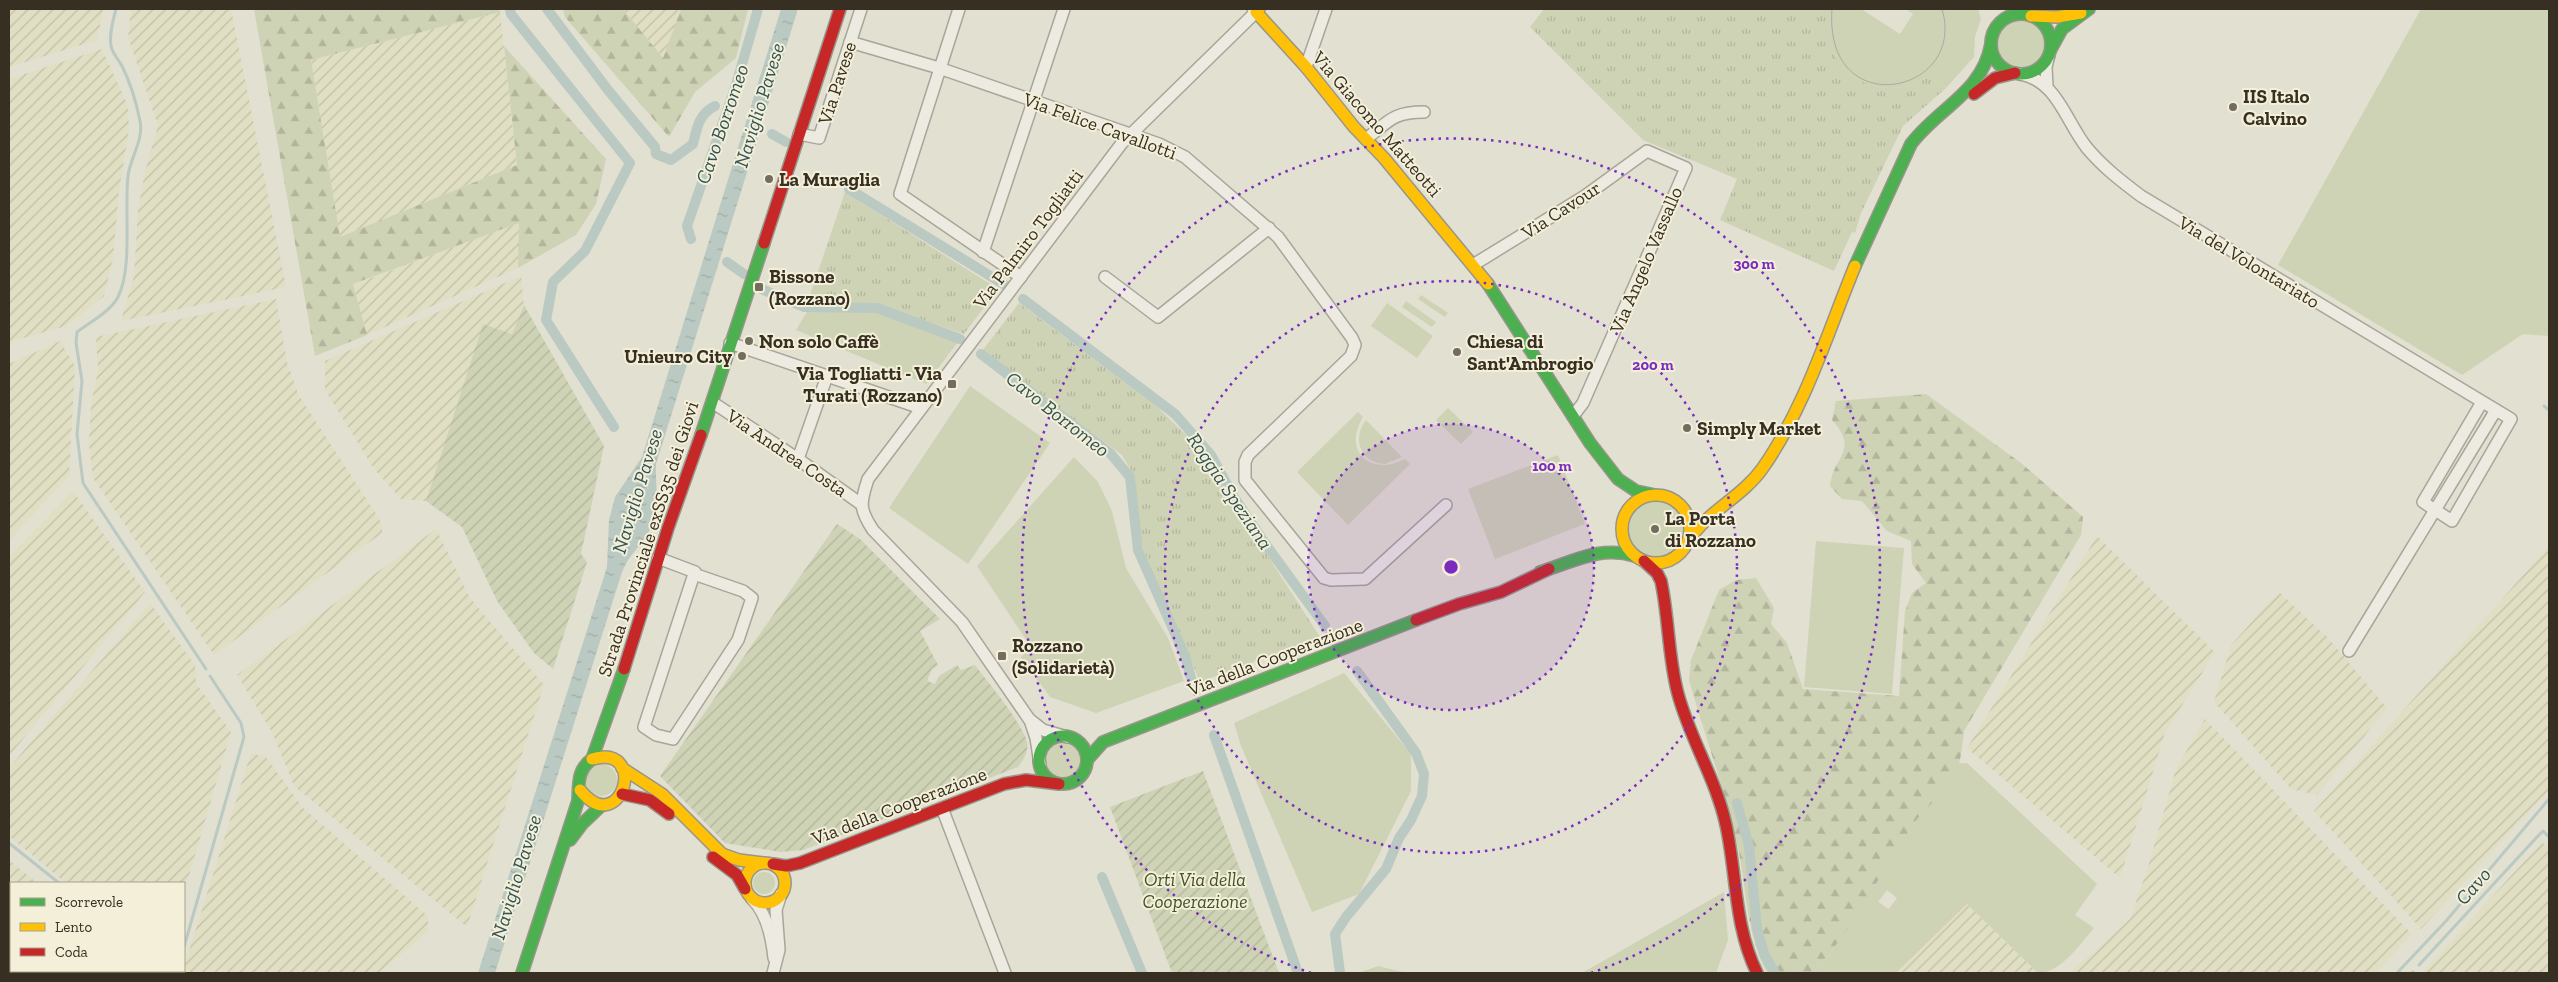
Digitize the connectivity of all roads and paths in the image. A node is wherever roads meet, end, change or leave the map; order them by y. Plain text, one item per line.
1 (840, 9) edge
2 (862, 9) edge
3 (959, 9) edge
4 (1064, 9) edge
5 (1326, 9) edge
6 (1256, 10) edge
7 (1994, 10) dead end
8 (2086, 11) edge
9 (2024, 13) edge
10 (1993, 32) junction
11 (850, 42) junction
12 (1991, 44) junction
13 (2049, 53) junction
14 (1306, 67) junction
15 (939, 68) junction
16 (2018, 73) junction
17 (2048, 86) junction
18 (1033, 101) junction
19 (1424, 112) dead end
20 (1132, 133) junction
21 (799, 134) junction
22 (1366, 139) junction
23 (1647, 150) joint
24 (1269, 228) junction
25 (983, 252) junction
26 (1473, 265) junction
27 (1021, 277) junction
28 (1105, 277) dead end
29 (1836, 319) junction
30 (730, 344) junction
31 (827, 376) junction
32 (712, 402) junction
33 (2482, 402) junction
34 (921, 408) junction
35 (2496, 410) junction
36 (1573, 416) junction
37 (798, 459) junction
38 (1621, 482) junction
39 (1654, 495) junction
40 (1678, 503) junction
41 (1724, 503) junction
42 (1446, 505) dead end
43 (862, 509) junction
44 (2435, 510) junction
45 (1624, 517) junction
46 (1689, 540) junction
47 (1588, 554) junction
48 (658, 558) junction
49 (1675, 558) junction
50 (1640, 559) junction
51 (694, 574) junction
52 (1663, 588) junction
53 (2349, 651) dead end
54 (611, 710) junction
55 (1029, 719) junction
56 (1071, 738) junction
57 (1103, 742) junction
58 (1040, 756) junction
59 (592, 759) junction
60 (1087, 760) junction
61 (619, 765) junction
62 (1004, 784) junction
63 (1060, 784) junction
64 (580, 790) junction
65 (622, 794) junction
66 (602, 805) junction
67 (942, 808) junction
68 (561, 856) junction
69 (807, 861) junction
70 (768, 863) junction
71 (745, 889) junction
72 (783, 891) junction
73 (752, 899) junction
74 (774, 972) edge
75 (522, 973) edge
76 (1005, 973) edge
77 (1757, 973) edge

1 - 21 street, Strada Provinciale exSS35 dei Giovi
2 - 11 street, Via Pavese
3 - 15 street
4 - 18 street
5 - 14 street
6 - 14 street, Via Giacomo Matteotti
6 - 20 street, Via Palmiro Togliatti
7 - 10 street
8 - 9 street
8 - 13 street
9 - 10 street
9 - 13 street
10 - 12 street
11 - 15 street, Via Felice Cavallotti
11 - 21 street, Via Pavese
12 - 16 street
12 - 29 street
13 - 16 street
13 - 17 street
14 - 22 street, Via Giacomo Matteotti
15 - 18 street, Via Felice Cavallotti
15 - 25 street
16 - 17 street
16 - 29 street
17 - 33 street, Via del Volontariato
18 - 20 street, Via Felice Cavallotti
18 - 25 street
19 - 22 street
20 - 24 street, Via Felice Cavallotti
20 - 27 street, Via Palmiro Togliatti
21 - 30 street, Strada Provinciale exSS35 dei Giovi
22 - 26 street, Via Giacomo Matteotti
23 - 26 street, Via Cavour
23 - 36 street, Via Angelo Vassallo
24 - 28 street
24 - 42 street, Via Felice Cavallotti
25 - 27 street
26 - 36 street, Via Giacomo Matteotti
27 - 34 street, Via Palmiro Togliatti
29 - 41 street
30 - 31 street
30 - 32 street, Strada Provinciale exSS35 dei Giovi
31 - 34 street
31 - 37 street
32 - 37 street, Via Andrea Costa
32 - 48 street, Strada Provinciale exSS35 dei Giovi
33 - 35 street, Via del Volontariato
33 - 44 street
34 - 43 street, Via Palmiro Togliatti
35 - 44 street
35 - 44 street
36 - 38 street, Via Giacomo Matteotti
37 - 43 street, Via Andrea Costa
38 - 39 street
38 - 45 street
39 - 40 street
39 - 45 street
40 - 41 street
40 - 46 street
41 - 46 street
43 - 55 street, Via Andrea Costa
44 - 53 street
45 - 47 street, Via della Cooperazione
45 - 50 street
46 - 49 street
47 - 50 street, Via della Cooperazione
47 - 57 street, Via della Cooperazione
48 - 51 street
48 - 54 street, Strada Provinciale exSS35 dei Giovi
49 - 50 street
49 - 52 street
50 - 52 street
51 - 51 street
52 - 77 street
54 - 59 street
54 - 61 street
55 - 56 street
55 - 58 street
56 - 57 street, Via della Cooperazione
56 - 58 street
56 - 60 street
57 - 60 street, Via della Cooperazione
58 - 62 street, Via della Cooperazione
58 - 63 street
59 - 61 street
59 - 64 street
60 - 63 street
61 - 65 street
61 - 70 street, Via della Cooperazione
62 - 63 street, Via della Cooperazione
62 - 67 street, Via della Cooperazione
64 - 66 street
64 - 68 street
65 - 66 street
65 - 71 street
66 - 68 street
67 - 69 street, Via della Cooperazione
67 - 76 street
68 - 75 street
69 - 70 street, Via della Cooperazione
69 - 72 street, Via della Cooperazione
70 - 71 street
70 - 72 street
71 - 73 street
72 - 73 street
72 - 74 street
73 - 74 street

